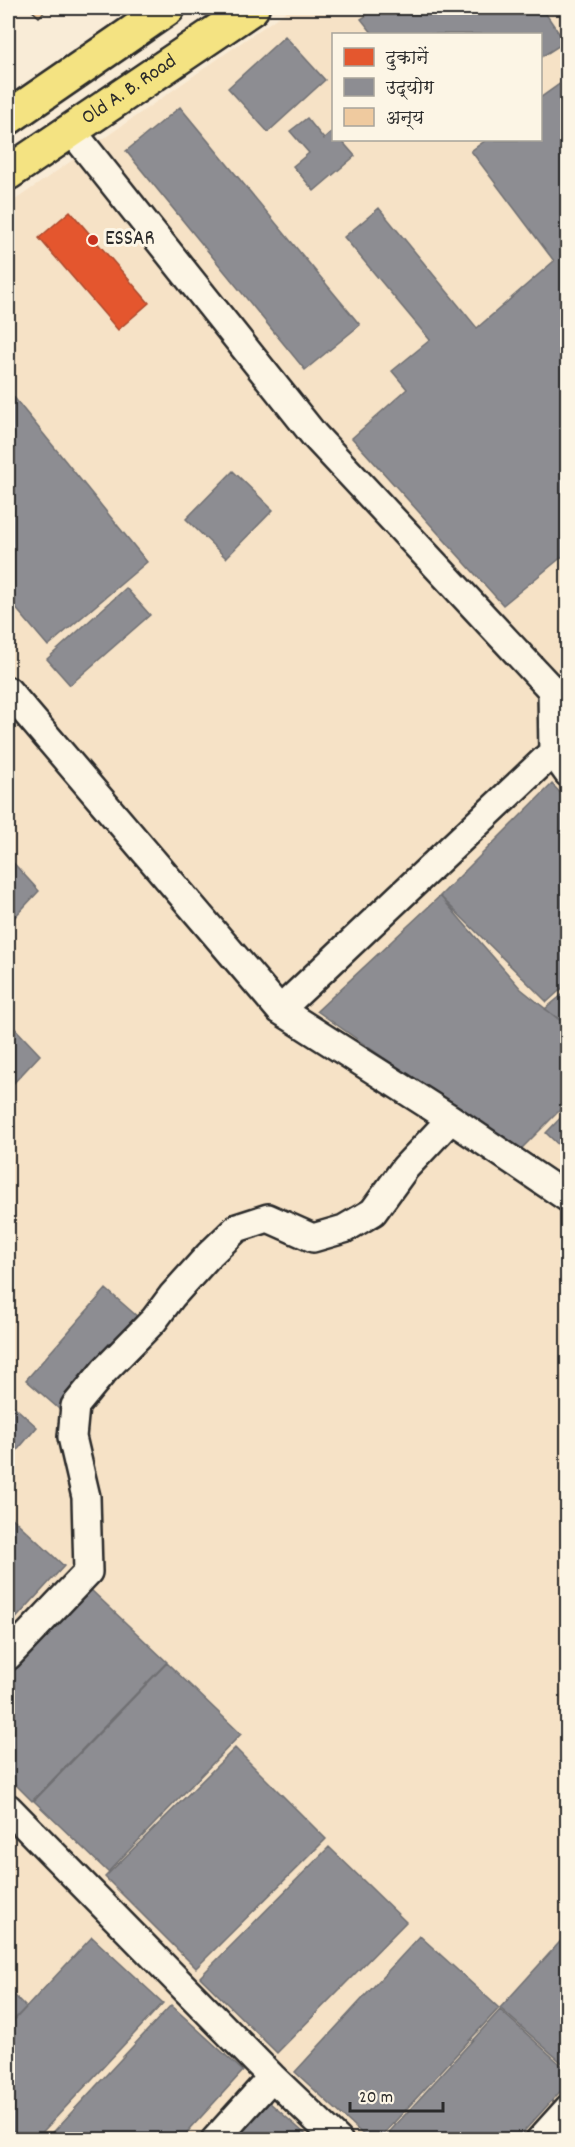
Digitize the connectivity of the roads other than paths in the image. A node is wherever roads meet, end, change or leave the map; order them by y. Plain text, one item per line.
1 (168, 8) edge
2 (252, 8) edge
3 (8, 118) edge
4 (70, 130) junction
5 (8, 173) edge
6 (560, 683) edge
7 (8, 691) edge
8 (560, 762) edge
9 (280, 1010) junction
10 (451, 1119) junction
11 (567, 1198) edge
12 (8, 1656) edge
13 (8, 1808) edge
14 (272, 2077) junction
15 (567, 2109) edge
16 (215, 2139) edge
17 (338, 2139) edge
18 (540, 2139) edge

1 - 3 main road
2 - 4 main road, Old A. B. Road
4 - 5 main road, Old A. B. Road
4 - 6 street
6 - 8 street
7 - 9 street
8 - 9 street
9 - 10 street
10 - 11 street
10 - 12 street
13 - 14 street
14 - 16 street
14 - 17 street
15 - 18 street

